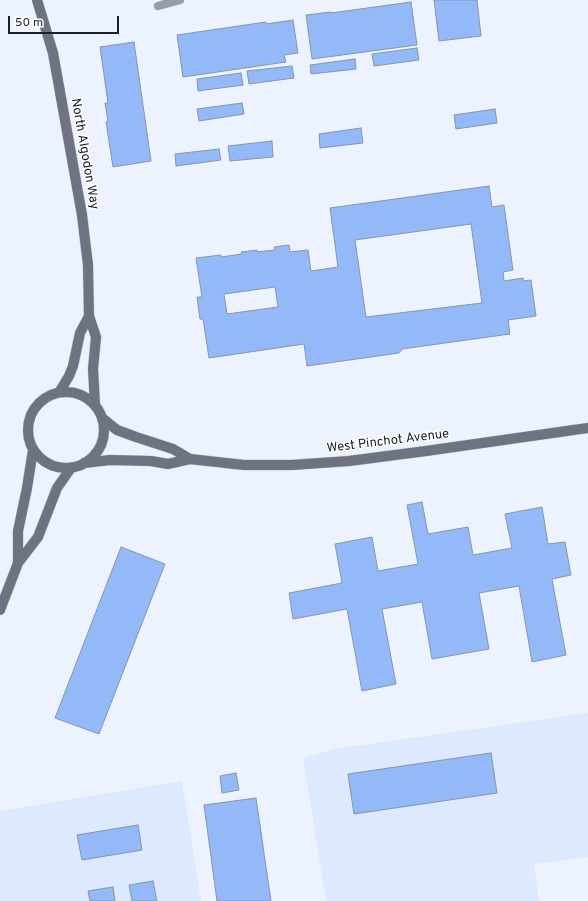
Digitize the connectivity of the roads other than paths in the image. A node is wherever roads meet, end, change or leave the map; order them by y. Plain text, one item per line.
1 (37, 0) edge
2 (180, 0) edge
3 (158, 6) dead end
4 (89, 316) junction
5 (60, 391) junction
6 (95, 404) junction
7 (102, 418) junction
8 (588, 428) edge
9 (33, 450) junction
10 (190, 459) junction
11 (84, 463) junction
12 (71, 468) junction
13 (18, 563) junction
14 (0, 610) edge

1 - 4 street, North Algodon Way
2 - 3 lane
4 - 5 street, North Algodon Way
4 - 6 street, North Algodon Way
5 - 6 street
5 - 9 street
6 - 7 street
7 - 10 street, West Pinchot Avenue
7 - 11 street
8 - 10 street, West Pinchot Avenue
9 - 12 street
9 - 13 street
10 - 11 street, West Pinchot Avenue
11 - 12 street
12 - 13 street
13 - 14 street

